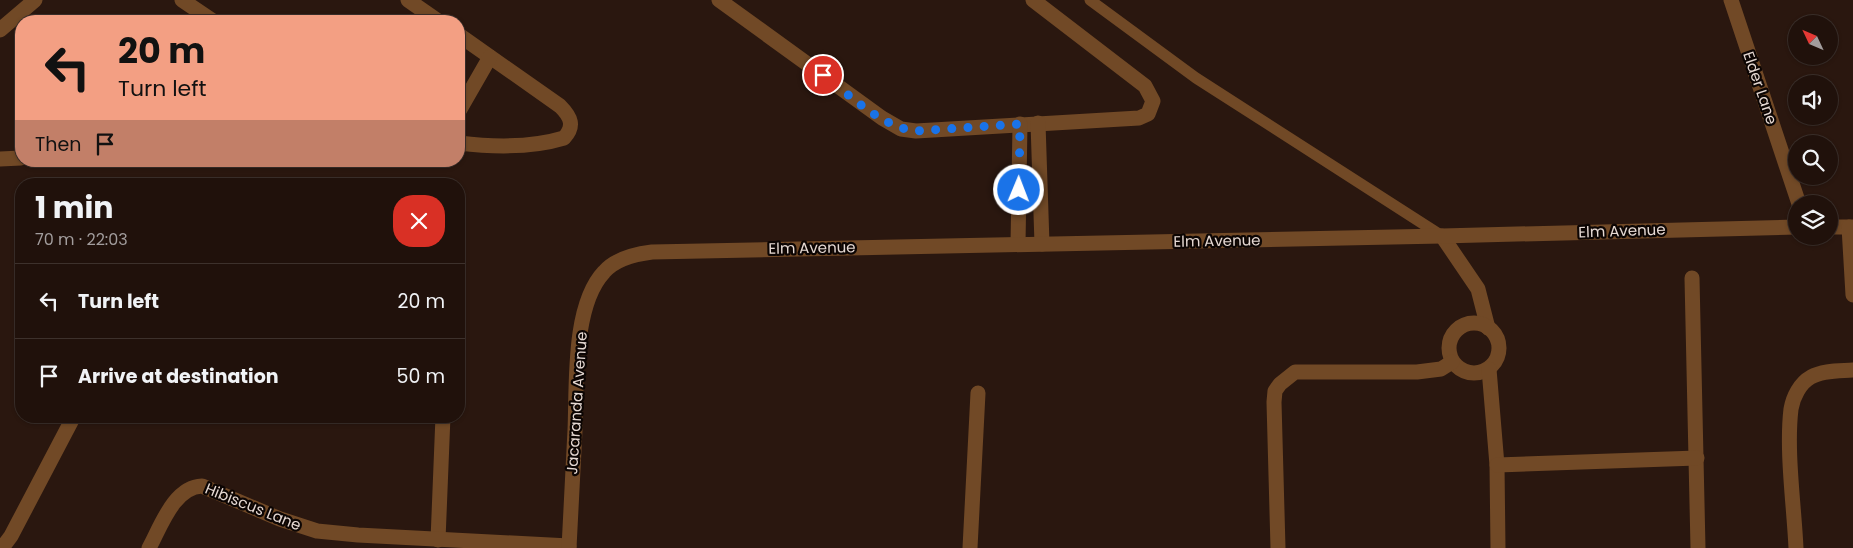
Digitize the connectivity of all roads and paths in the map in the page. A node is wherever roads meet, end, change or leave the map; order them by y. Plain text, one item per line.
1 (35, 0) edge
2 (182, 0) edge
3 (408, 0) edge
4 (719, 0) edge
5 (1033, 0) edge
6 (1090, 0) edge
7 (1730, 0) edge
8 (18, 15) edge
9 (204, 15) edge
10 (429, 15) edge
11 (15, 17) edge
12 (0, 30) edge
13 (465, 39) edge
14 (490, 57) junction
15 (465, 101) edge
16 (1038, 123) junction
17 (1020, 124) junction
18 (465, 143) edge
19 (0, 158) edge
20 (15, 158) edge
21 (1796, 195) edge
22 (1788, 226) edge
23 (1838, 227) edge
24 (1851, 227) edge
25 (1442, 236) junction
26 (1018, 244) junction
27 (1042, 244) junction
28 (638, 254) joint
29 (1692, 278) dead end
30 (1853, 295) edge
31 (1488, 328) junction
32 (1452, 362) junction
33 (1489, 369) junction
34 (1853, 370) edge
35 (978, 393) dead end
36 (70, 423) edge
37 (443, 423) edge
38 (1696, 458) junction
39 (1497, 465) junction
40 (438, 540) junction
41 (569, 547) edge
42 (2, 548) edge
43 (149, 548) edge
44 (970, 548) edge
45 (1278, 548) edge
46 (1498, 548) edge
47 (1698, 548) edge
48 (1796, 548) edge

1 - 8 street
2 - 9 street
3 - 10 street
4 - 17 street
5 - 16 street
6 - 25 lane
7 - 21 street, Elder Lane
11 - 12 street
13 - 14 street
14 - 15 street
14 - 18 street
16 - 17 street
16 - 27 street
17 - 26 street
19 - 20 street
22 - 25 street, Elm Avenue
23 - 24 street
24 - 30 street
25 - 27 street, Elm Avenue
25 - 31 street
26 - 27 street, Elm Avenue
26 - 28 street, Elm Avenue
28 - 41 street, Jacaranda Avenue
29 - 38 street
31 - 32 street
31 - 33 street
32 - 33 street
32 - 45 street
33 - 39 street
34 - 48 street
35 - 44 street
36 - 42 street
37 - 40 street
38 - 39 street
38 - 47 street
39 - 46 street
40 - 41 street, Hibiscus Lane
40 - 43 street, Hibiscus Lane

